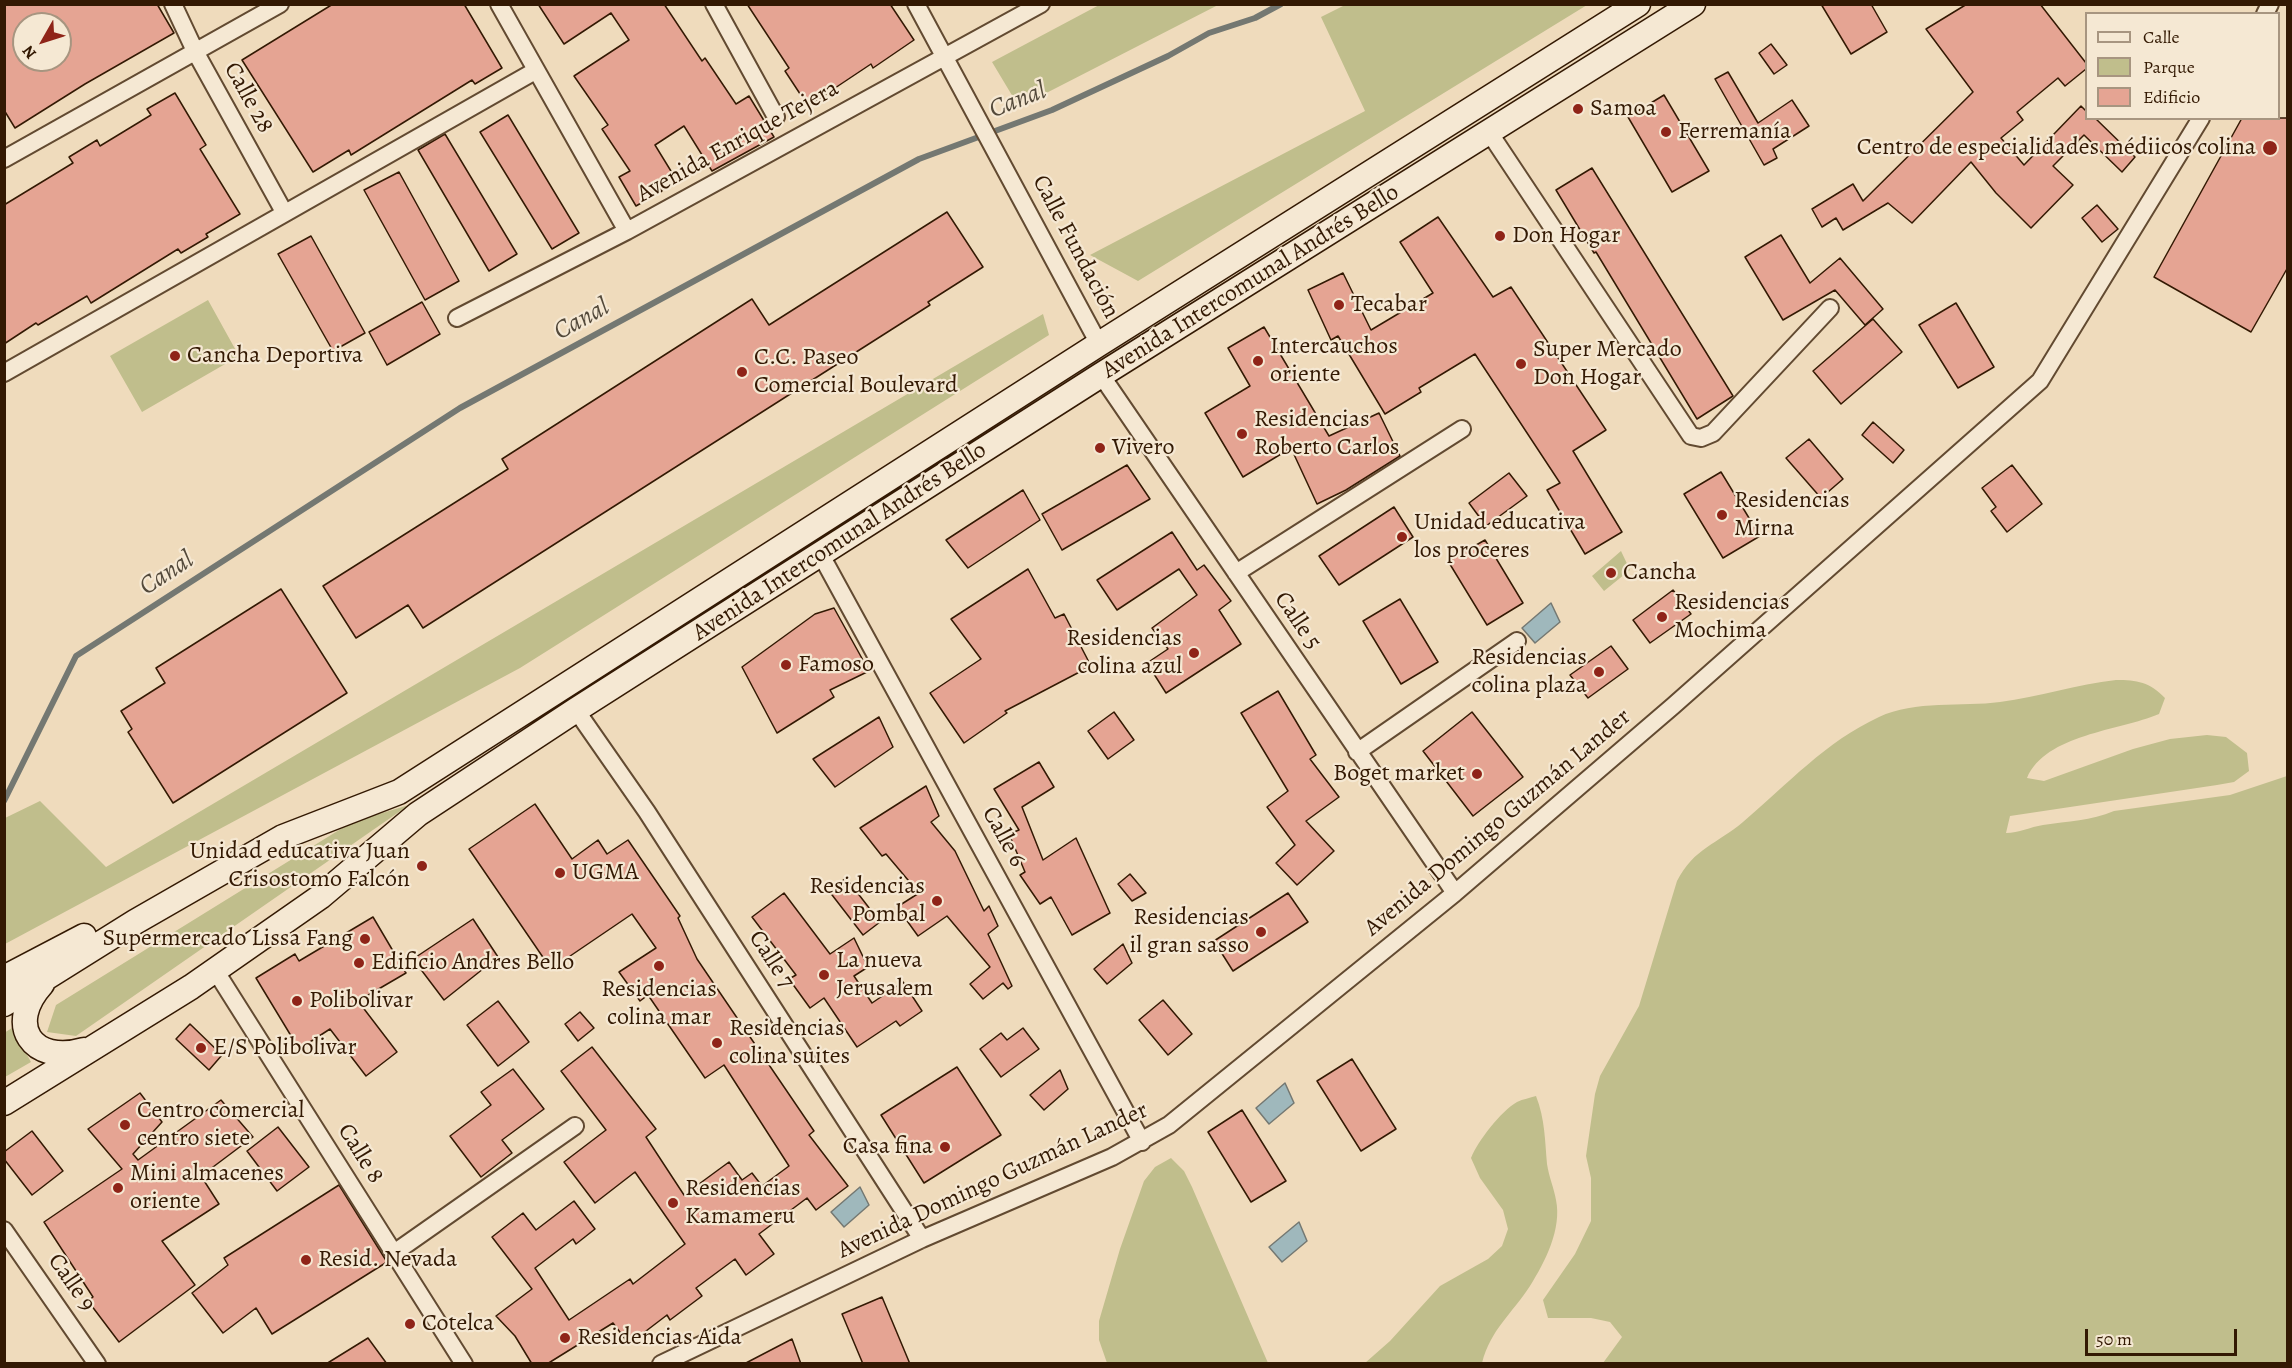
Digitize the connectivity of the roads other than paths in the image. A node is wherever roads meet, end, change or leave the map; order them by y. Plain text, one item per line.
1 (173, 4) edge
2 (280, 4) edge
3 (499, 4) edge
4 (714, 4) edge
5 (916, 4) edge
6 (1041, 4) edge
7 (1638, 4) edge
8 (1693, 4) edge
9 (196, 53) junction
10 (944, 56) junction
11 (535, 70) junction
12 (776, 117) dead end
13 (2200, 120) edge
14 (1489, 132) junction
15 (4, 159) edge
16 (285, 212) junction
17 (627, 231) junction
18 (1830, 308) dead end
19 (457, 318) dead end
20 (1100, 344) junction
21 (4, 373) edge
22 (1101, 375) junction
23 (1462, 429) dead end
24 (821, 555) junction
25 (1236, 573) junction
26 (1517, 641) dead end
27 (576, 710) junction
28 (1358, 752) junction
29 (1455, 893) junction
30 (135, 922) junction
31 (215, 970) junction
32 (50, 975) junction
33 (4, 978) edge
34 (4, 1004) edge
35 (94, 1047) junction
36 (4, 1103) edge
37 (575, 1126) dead end
38 (1142, 1142) junction
39 (4, 1230) edge
40 (922, 1239) junction
41 (394, 1252) junction
42 (97, 1364) edge
43 (464, 1364) edge
44 (661, 1364) edge

1 - 9 street, Calle 28
2 - 9 street
3 - 11 street
4 - 12 street
5 - 10 street
6 - 10 street, Avenida Enrique Tejera
7 - 20 main road, Avenida Intercomunal Andrés Bello
8 - 14 main road, Avenida Intercomunal Andrés Bello
9 - 15 street
9 - 16 street, Calle 28
10 - 17 street, Avenida Enrique Tejera
10 - 20 street, Calle Fundación
11 - 16 street
11 - 17 street
13 - 29 street, Avenida Domingo Guzmán Lander
14 - 18 street
14 - 22 main road, Avenida Intercomunal Andrés Bello
16 - 21 street
17 - 19 street, Avenida Enrique Tejera
20 - 30 main road, Avenida Intercomunal Andrés Bello
22 - 24 main road, Avenida Intercomunal Andrés Bello
22 - 25 street, Calle 5
23 - 25 street
24 - 27 main road, Avenida Intercomunal Andrés Bello
24 - 38 street, Calle 6
25 - 28 street, Calle 5
26 - 28 street
27 - 31 main road, Avenida Intercomunal Andrés Bello
27 - 40 street, Calle 7
28 - 29 street, Calle 5
29 - 38 street, Avenida Domingo Guzmán Lander
30 - 32 main road, Avenida Intercomunal Andrés Bello
30 - 33 main road
31 - 35 main road, Avenida Intercomunal Andrés Bello
31 - 41 street, Calle 8
32 - 34 main road, Avenida Intercomunal Andrés Bello
32 - 35 main road
35 - 36 main road, Avenida Intercomunal Andrés Bello
37 - 41 street
38 - 40 street, Avenida Domingo Guzmán Lander
39 - 42 street, Calle 9
40 - 44 street, Avenida Domingo Guzmán Lander
41 - 43 street, Calle 8

